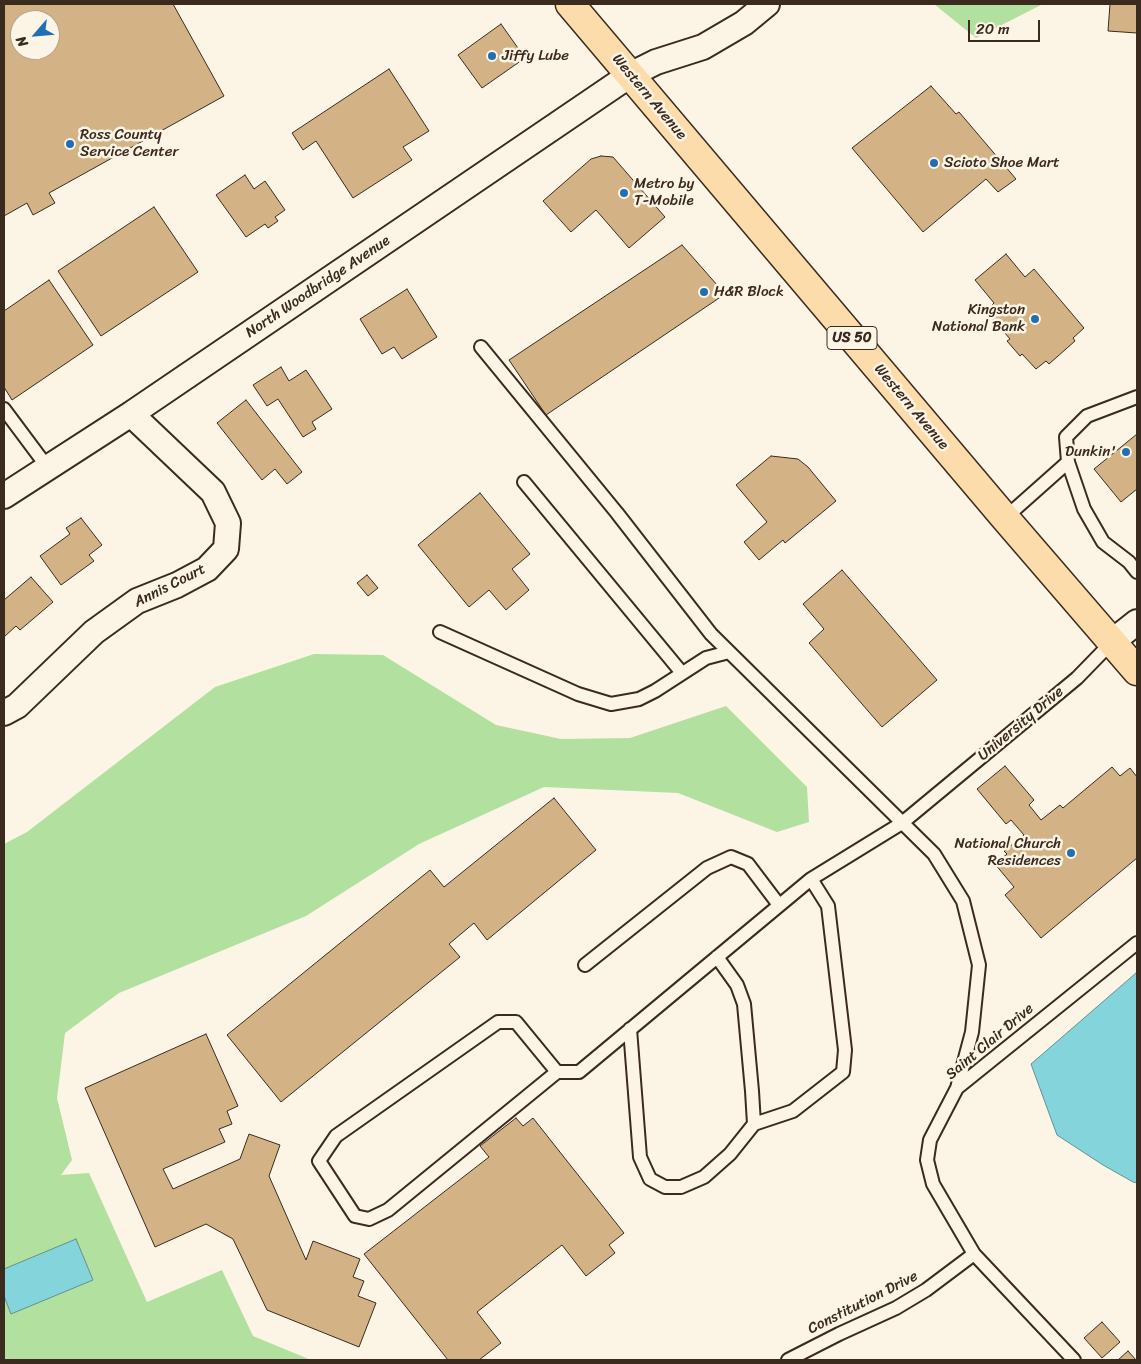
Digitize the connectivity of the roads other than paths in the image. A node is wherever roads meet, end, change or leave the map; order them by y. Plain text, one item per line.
1 (570, 4) edge
2 (767, 4) edge
3 (630, 74) junction
4 (481, 347) dead end
5 (1137, 397) edge
6 (4, 409) edge
7 (131, 414) junction
8 (1068, 462) junction
9 (48, 468) junction
10 (524, 482) dead end
11 (4, 496) edge
12 (1005, 518) junction
13 (1135, 563) edge
14 (1137, 622) edge
15 (440, 632) dead end
16 (1113, 641) junction
17 (729, 652) junction
18 (1137, 671) edge
19 (682, 673) junction
20 (4, 713) edge
21 (902, 823) junction
22 (811, 879) junction
23 (780, 905) junction
24 (1137, 943) edge
25 (717, 956) junction
26 (585, 965) dead end
27 (630, 1029) junction
28 (557, 1072) junction
29 (957, 1088) junction
30 (754, 1124) junction
31 (974, 1254) junction
32 (788, 1360) edge
33 (1074, 1360) edge

1 - 3 main road, Western Avenue / US 50
2 - 3 street, North Woodbridge Avenue
3 - 7 street, North Woodbridge Avenue
3 - 12 main road, Western Avenue / US 50
4 - 17 lane
5 - 8 lane
6 - 9 lane
7 - 9 street, North Woodbridge Avenue
7 - 20 street, Annis Court
8 - 12 lane
8 - 13 lane
9 - 11 street, North Woodbridge Avenue
10 - 19 lane
12 - 16 main road, Western Avenue / US 50
14 - 16 street, University Drive
15 - 19 lane
16 - 18 main road, Western Avenue / US 50
16 - 21 lane, University Drive
17 - 19 lane
17 - 21 lane
21 - 22 lane, University Drive
21 - 29 lane
22 - 23 lane, University Drive
22 - 30 lane
23 - 25 lane, University Drive
23 - 26 lane
24 - 29 lane, Saint Clair Drive
25 - 27 lane, University Drive
25 - 30 lane
27 - 28 lane, University Drive
27 - 30 lane
28 - 28 lane
29 - 31 lane, Saint Clair Drive
31 - 32 lane, Constitution Drive
31 - 33 lane, Saint Clair Drive

